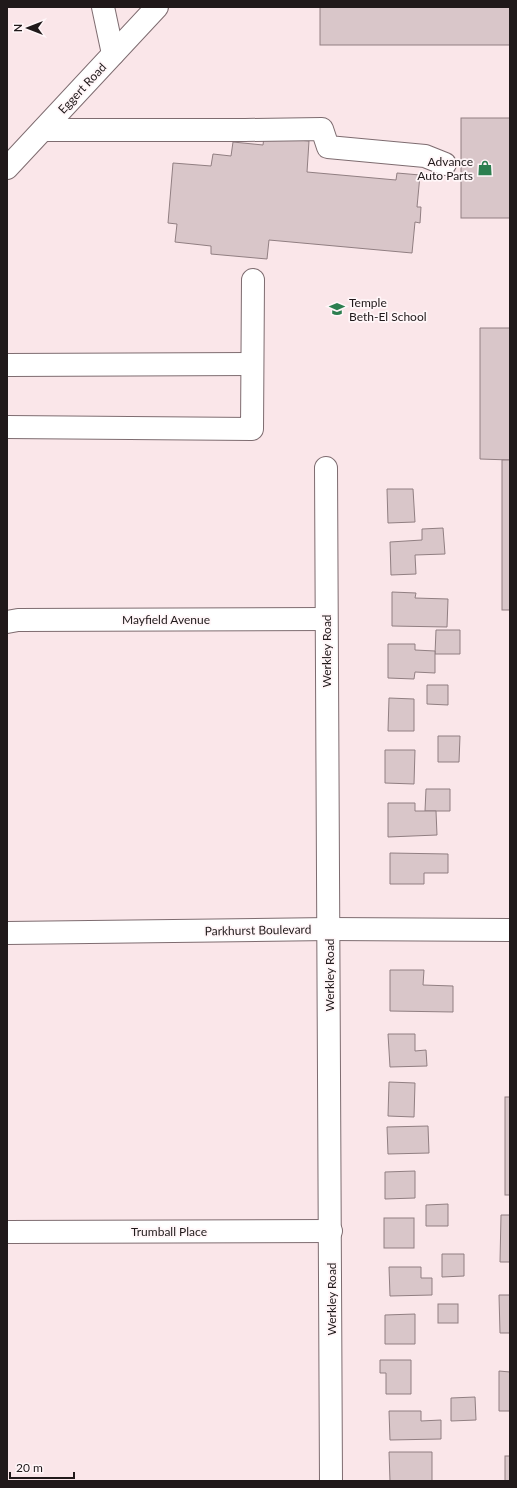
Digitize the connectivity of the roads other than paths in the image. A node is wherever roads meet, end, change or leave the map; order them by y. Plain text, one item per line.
1 (103, 7) edge
2 (157, 7) edge
3 (113, 54) junction
4 (43, 130) junction
5 (445, 164) dead end
6 (7, 168) edge
7 (253, 280) dead end
8 (252, 364) junction
9 (7, 365) edge
10 (7, 428) edge
11 (326, 468) dead end
12 (326, 619) junction
13 (7, 622) edge
14 (329, 929) junction
15 (510, 930) edge
16 (7, 932) edge
17 (331, 1231) junction
18 (7, 1232) edge
19 (331, 1481) edge

1 - 3 street
2 - 3 street, Eggert Road
3 - 4 street, Eggert Road
4 - 5 street
4 - 6 street, Eggert Road
7 - 8 street
8 - 9 street
8 - 10 street
11 - 12 street, Werkley Road
12 - 13 street, Mayfield Avenue
12 - 14 street, Werkley Road
14 - 15 street, Parkhurst Boulevard
14 - 16 street, Parkhurst Boulevard
14 - 17 street, Werkley Road
17 - 18 street, Trumball Place
17 - 19 street, Werkley Road

